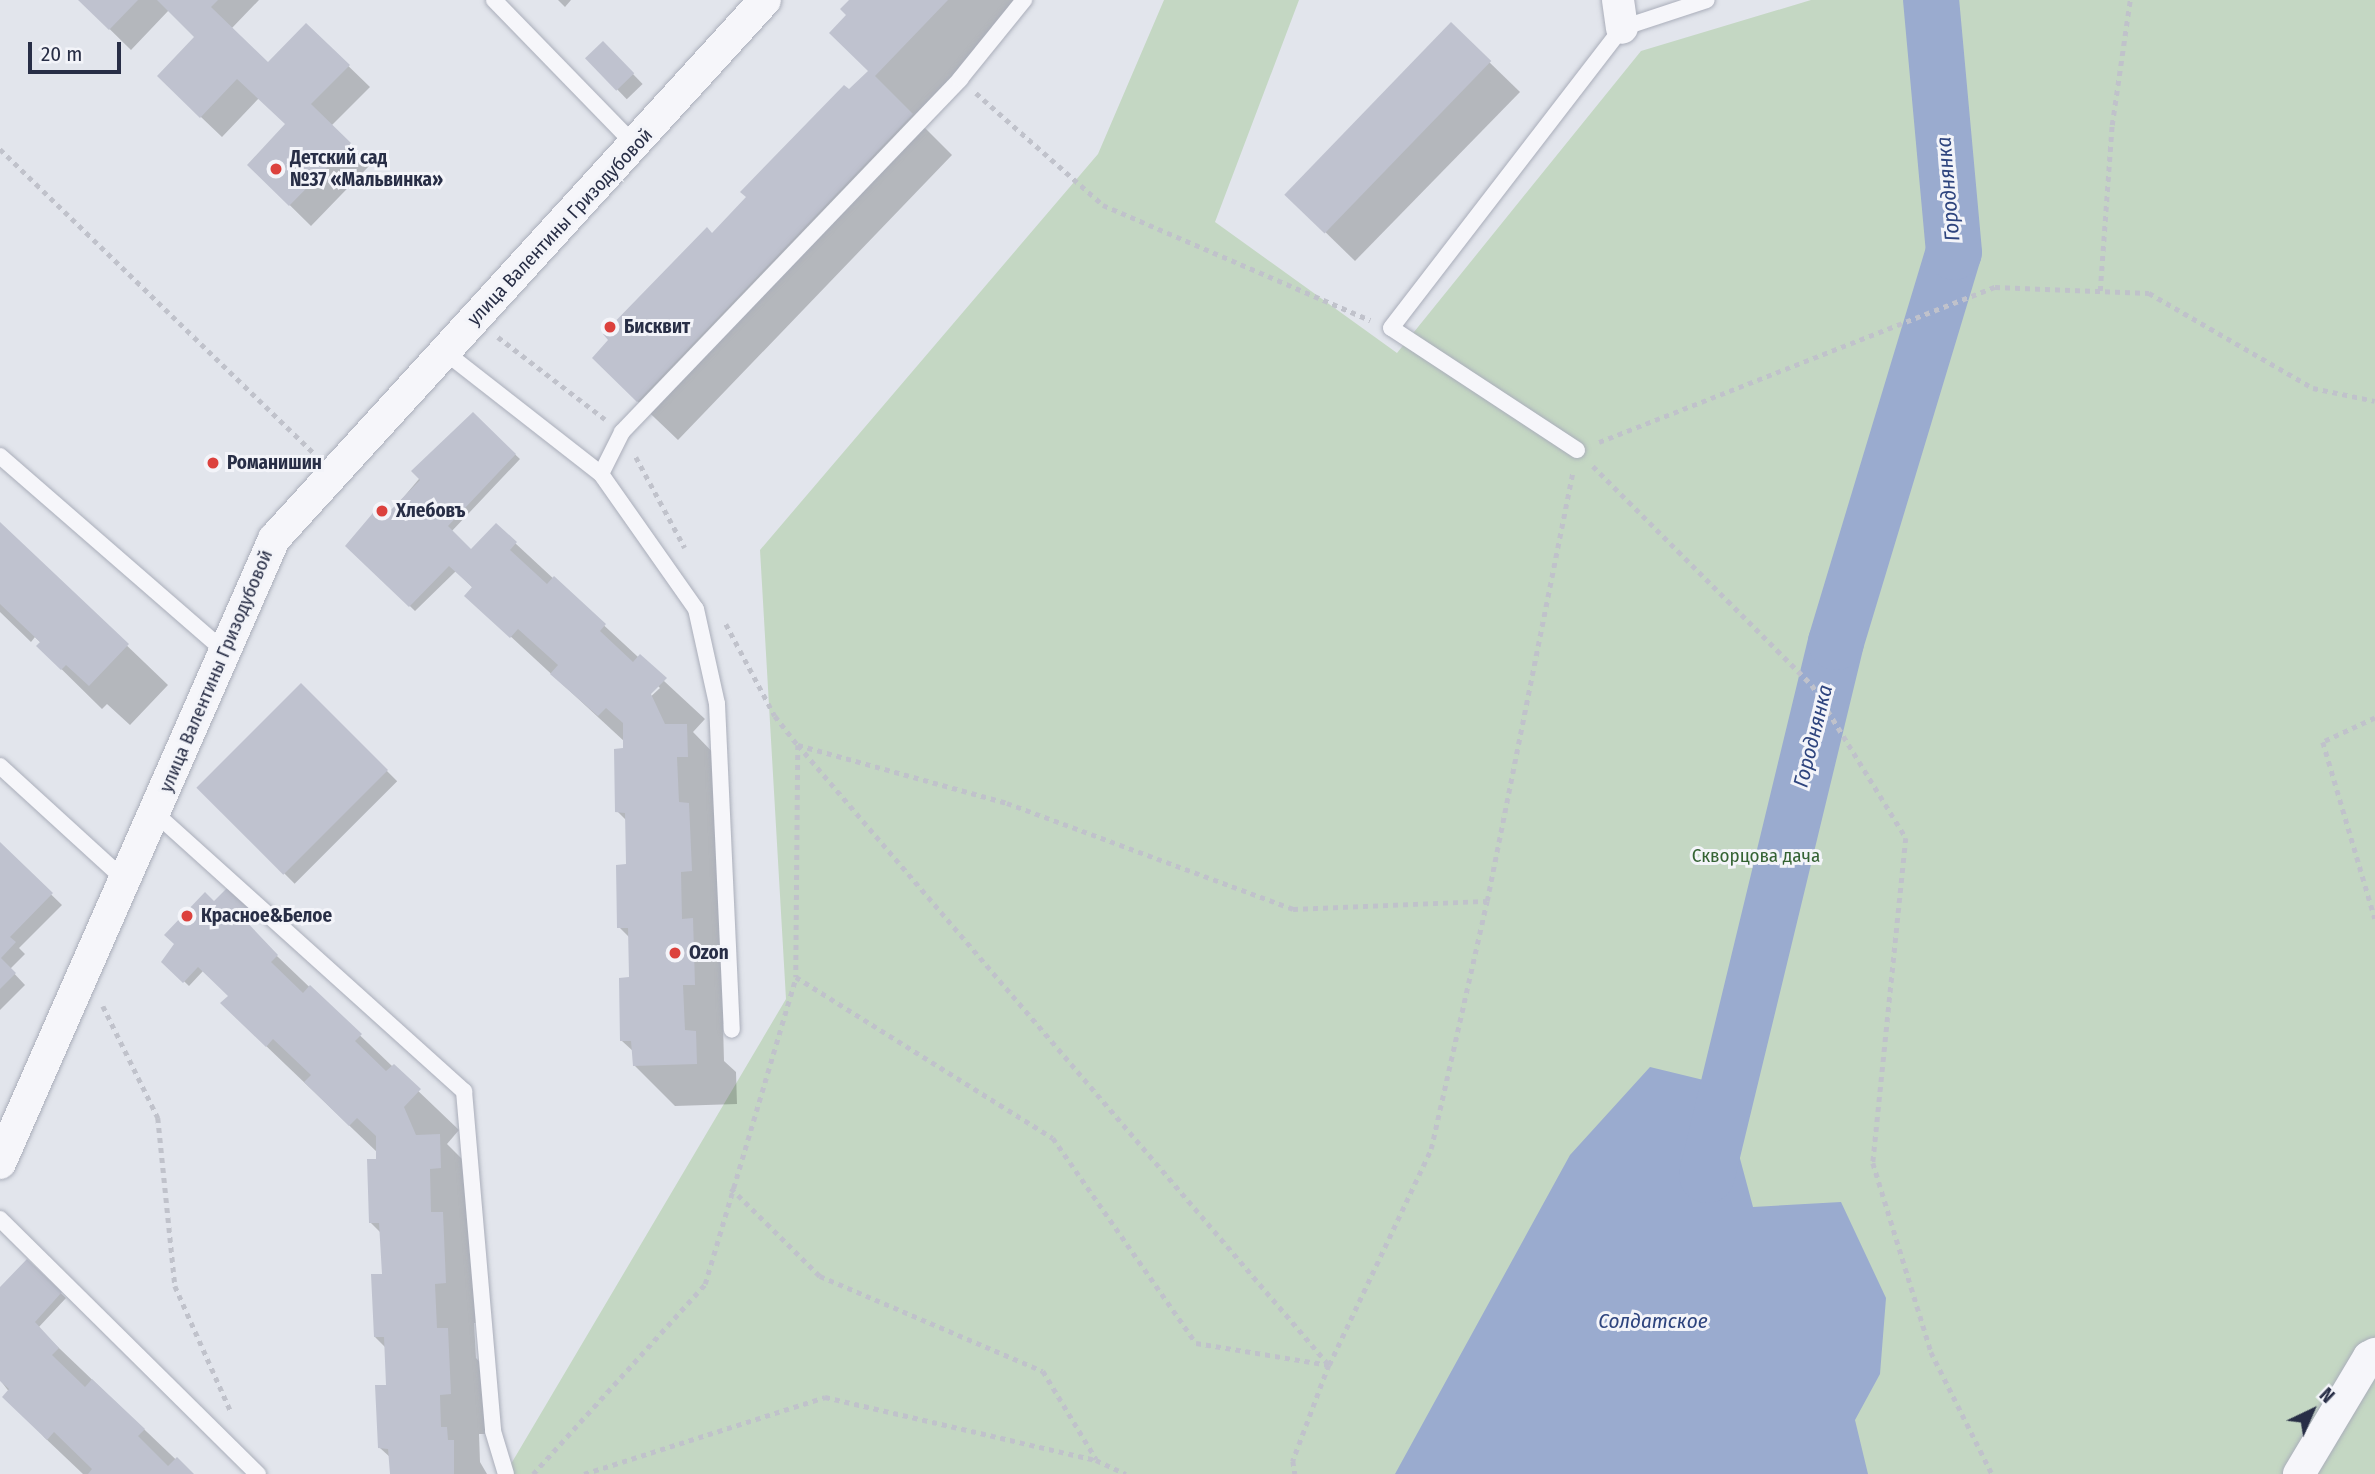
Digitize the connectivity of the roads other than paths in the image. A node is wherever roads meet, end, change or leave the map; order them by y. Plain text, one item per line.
1 (494, 0) edge
2 (1024, 0) edge
3 (1707, 0) edge
4 (753, 4) edge
5 (1620, 14) edge
6 (636, 146) junction
7 (445, 352) junction
8 (1577, 450) road end
9 (0, 456) edge
10 (601, 474) junction
11 (227, 653) junction
12 (0, 766) edge
13 (155, 813) junction
14 (125, 880) junction
15 (732, 1030) dead end
16 (0, 1163) edge
17 (0, 1219) edge
18 (2375, 1354) edge
19 (258, 1474) edge
20 (506, 1474) edge
21 (2299, 1474) edge

1 - 6 lane
2 - 10 lane
3 - 5 lane
4 - 6 street, улица Валентины Гризодубовой
5 - 8 lane
6 - 7 street, улица Валентины Гризодубовой
7 - 10 lane
7 - 11 street, улица Валентины Гризодубовой
9 - 11 lane
10 - 15 lane
11 - 13 street, улица Валентины Гризодубовой
12 - 14 lane
13 - 14 street, улица Валентины Гризодубовой
13 - 20 lane
14 - 16 street, улица Валентины Гризодубовой
17 - 19 lane
18 - 21 street

